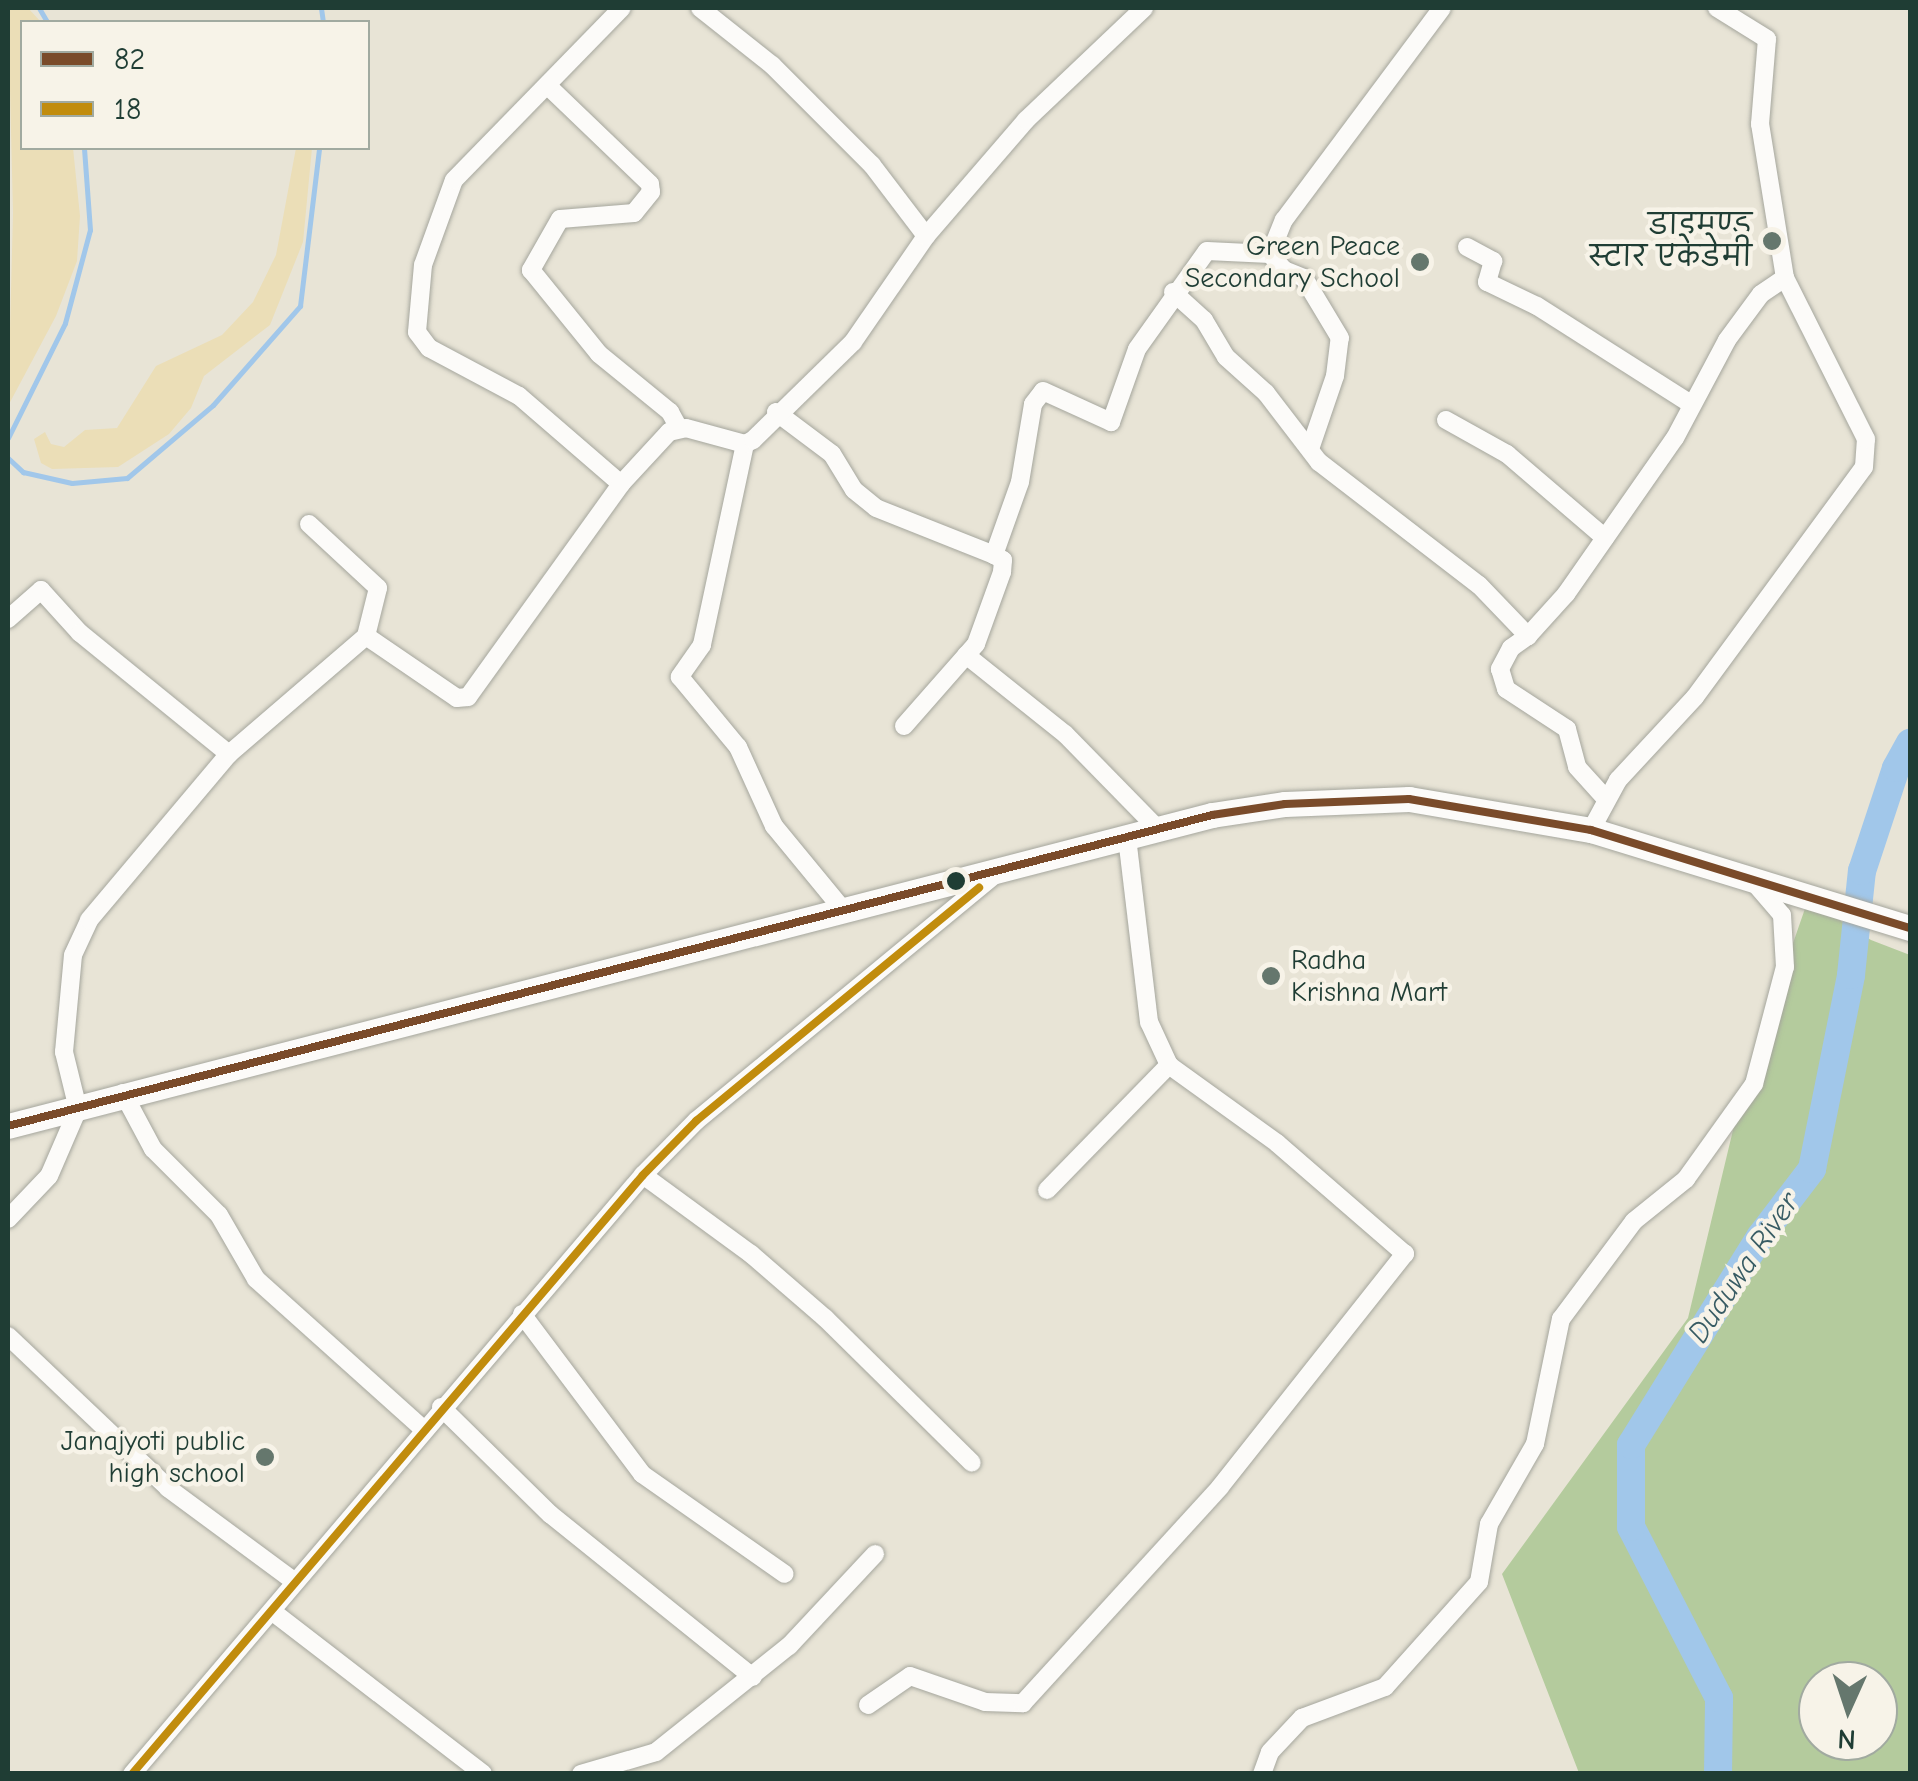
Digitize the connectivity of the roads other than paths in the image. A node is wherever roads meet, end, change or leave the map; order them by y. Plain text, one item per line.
1 (622, 8) edge
2 (700, 8) edge
3 (1144, 8) edge
4 (1442, 8) edge
5 (1717, 8) edge
6 (548, 87) junction
7 (926, 236) junction
8 (1467, 247) dead end
9 (1270, 254) junction
10 (1786, 278) junction
11 (1173, 292) junction
12 (1691, 404) junction
13 (776, 412) junction
14 (1446, 420) dead end
15 (680, 428) junction
16 (745, 444) junction
17 (1310, 450) junction
18 (621, 484) junction
19 (310, 524) dead end
20 (1605, 538) junction
21 (994, 554) junction
22 (8, 618) edge
23 (366, 636) junction
24 (1528, 636) junction
25 (966, 656) junction
26 (904, 726) dead end
27 (229, 754) junction
28 (1606, 798) junction
29 (1158, 830) junction
30 (1590, 830) junction
31 (1126, 838) junction
32 (997, 872) junction
33 (1753, 881) junction
34 (845, 912) junction
35 (1910, 928) edge
36 (1169, 1065) junction
37 (123, 1094) junction
38 (78, 1109) junction
39 (8, 1126) edge
40 (643, 1175) junction
41 (1048, 1190) dead end
42 (8, 1219) edge
43 (522, 1314) junction
44 (8, 1336) edge
45 (441, 1407) junction
46 (423, 1428) junction
47 (972, 1463) dead end
48 (875, 1554) dead end
49 (785, 1574) dead end
50 (295, 1582) junction
51 (273, 1612) junction
52 (753, 1677) junction
53 (868, 1704) dead end
54 (132, 1774) edge
55 (483, 1774) edge
56 (581, 1774) edge
57 (1262, 1774) edge

1 - 6 street
2 - 7 street
3 - 7 street
4 - 9 street
5 - 10 street
6 - 15 street
6 - 18 street
7 - 13 street
8 - 12 street
9 - 11 street
9 - 17 street
10 - 12 street
10 - 28 street
11 - 17 street
11 - 21 street
12 - 20 street
13 - 16 street
13 - 21 street
14 - 20 street
15 - 16 street
15 - 18 street
16 - 34 street
17 - 24 street
18 - 23 street
19 - 23 street
20 - 24 street
21 - 25 street
22 - 27 street
23 - 27 street
24 - 28 street
25 - 26 street
25 - 29 street
27 - 38 street
28 - 30 street
29 - 30 highway
29 - 31 highway
30 - 33 highway
31 - 32 highway
31 - 36 street
32 - 34 highway
32 - 40 street
33 - 35 highway
33 - 57 street
34 - 37 highway
36 - 41 street
36 - 53 street
37 - 38 highway
37 - 46 street
38 - 39 highway
38 - 42 street
40 - 43 street
40 - 47 street
43 - 45 street
43 - 49 street
44 - 50 street
45 - 46 street
45 - 52 street
46 - 50 street
48 - 52 street
50 - 51 street
51 - 54 street
51 - 55 street
52 - 56 street

